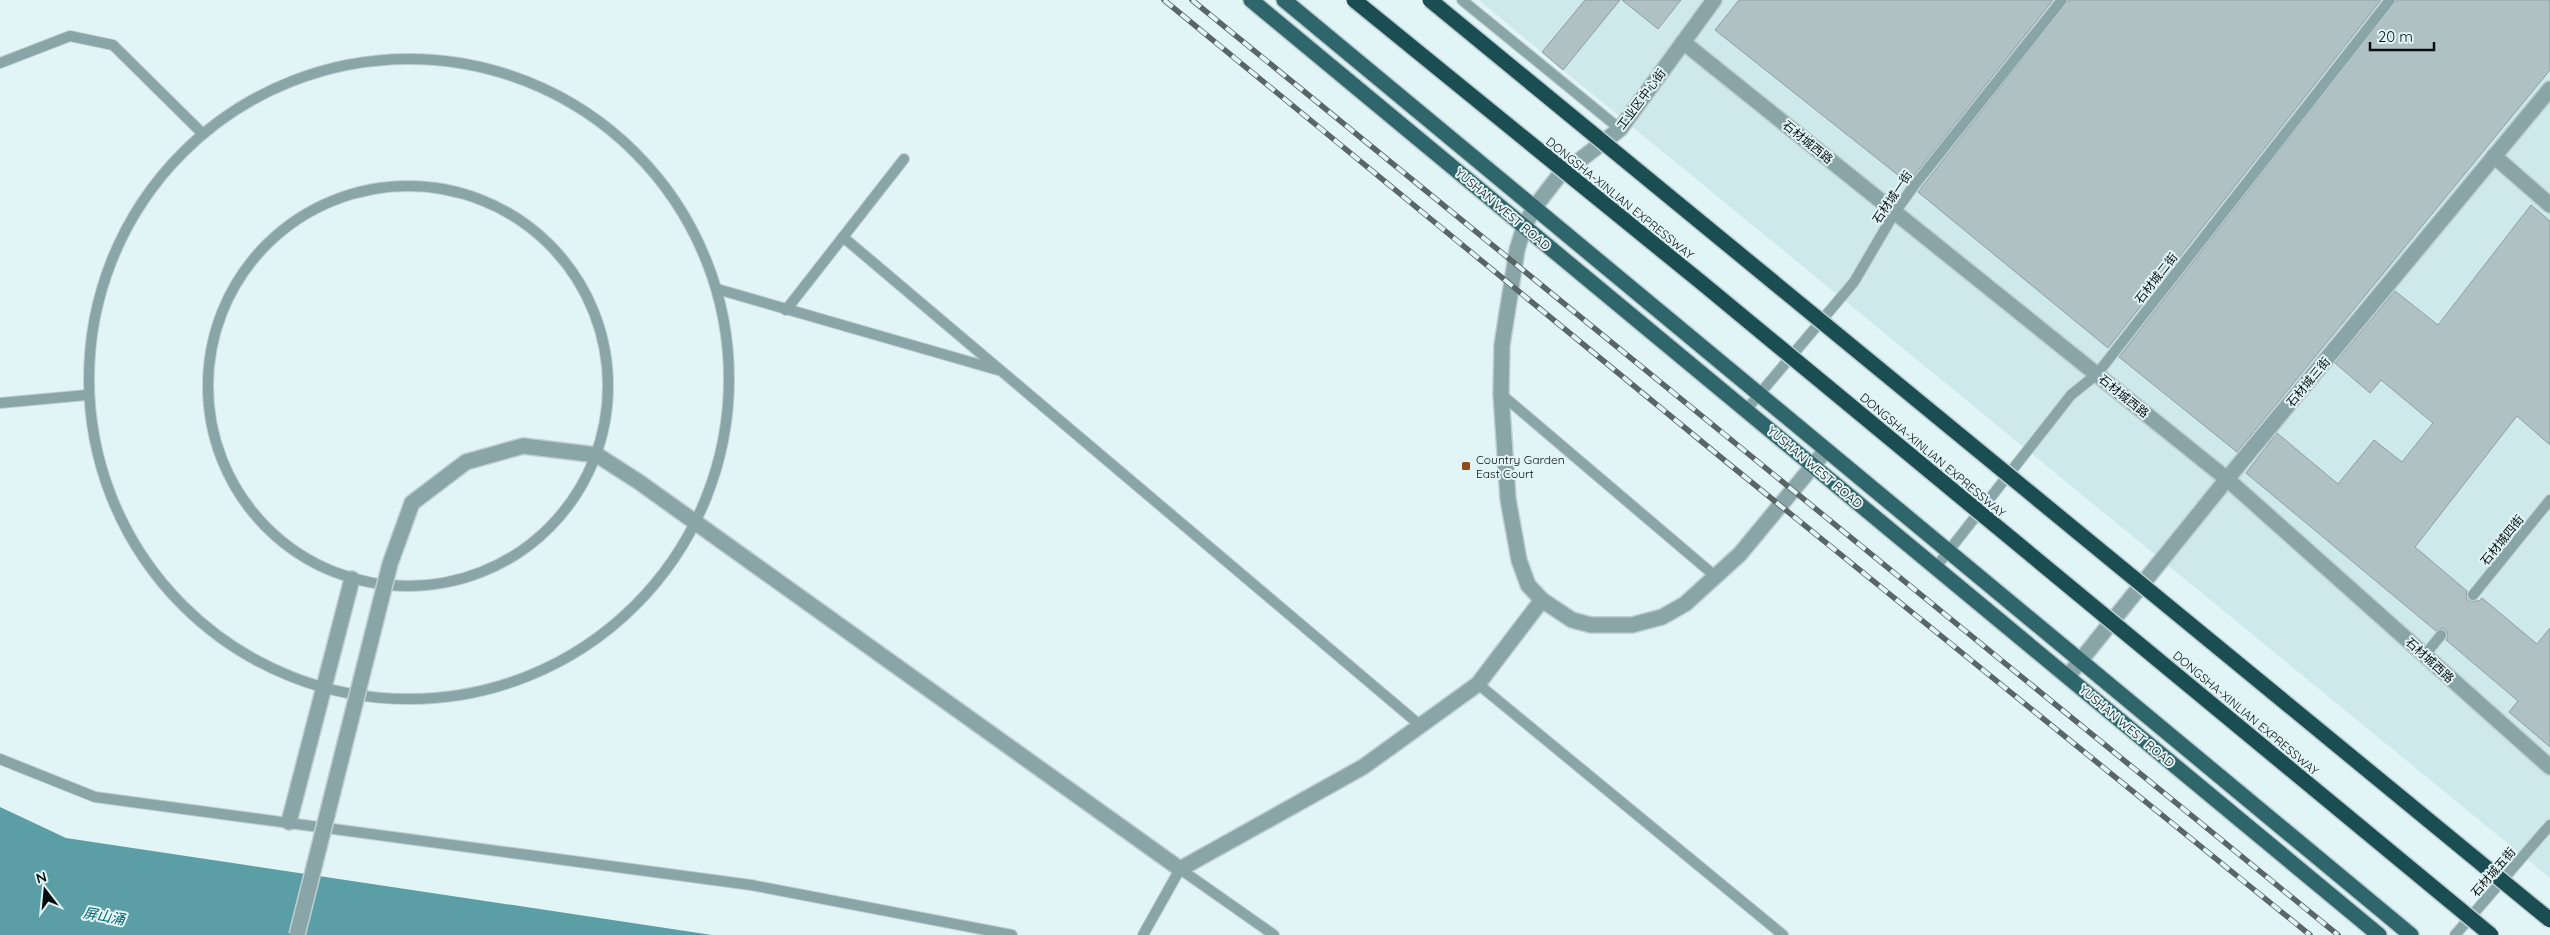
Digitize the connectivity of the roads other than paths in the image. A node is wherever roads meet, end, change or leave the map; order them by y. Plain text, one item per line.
1 (1251, 0) edge
2 (1284, 0) edge
3 (1354, 0) edge
4 (1430, 0) edge
5 (1462, 0) edge
6 (1714, 0) edge
7 (2062, 0) edge
8 (2390, 0) edge
9 (1683, 42) junction
10 (0, 63) edge
11 (2550, 89) edge
12 (1620, 129) junction
13 (203, 134) junction
14 (2494, 156) junction
15 (904, 159) dead end
16 (2550, 205) edge
17 (1534, 208) junction
18 (1895, 212) junction
19 (1524, 227) junction
20 (843, 237) junction
21 (717, 289) junction
22 (786, 310) junction
23 (1002, 371) junction
24 (2097, 374) junction
25 (1501, 394) junction
26 (87, 395) junction
27 (1758, 395) junction
28 (0, 403) edge
29 (1746, 410) junction
30 (1826, 450) junction
31 (597, 455) junction
32 (1812, 466) junction
33 (2227, 479) junction
34 (2550, 500) edge
35 (695, 522) junction
36 (1949, 552) junction
37 (1936, 568) junction
38 (1715, 576) junction
39 (352, 579) junction
40 (2473, 595) dead end
41 (1542, 600) junction
42 (2441, 635) dead end
43 (2425, 655) junction
44 (2081, 661) junction
45 (2068, 676) junction
46 (1478, 684) junction
47 (324, 688) junction
48 (1420, 726) junction
49 (0, 759) edge
50 (2550, 766) edge
51 (289, 822) junction
52 (2550, 825) edge
53 (1180, 869) junction
54 (2550, 920) edge
55 (297, 935) edge
56 (1012, 935) edge
57 (1143, 935) edge
58 (1274, 935) edge
59 (1783, 935) edge
60 (2379, 935) edge
61 (2411, 935) edge
62 (2455, 935) edge
63 (2492, 935) edge

1 - 19 main road, YUSHAN WEST ROAD
2 - 17 main road, YUSHAN WEST ROAD
3 - 63 highway, DONGSHA-XINLIAN EXPRESSWAY, bridge
4 - 54 highway, bridge
5 - 12 lane
6 - 9 street, 工业区中心街
7 - 18 lane, 石材城一街
8 - 24 lane, 石材城二街
9 - 12 street, 工业区中心街
9 - 18 street, 石材城西路
10 - 13 lane
11 - 14 street, 石材城三街
12 - 17 street, 工业区中心街
13 - 21 lane
13 - 26 lane
14 - 16 street
14 - 33 street, 石材城三街
15 - 20 lane
17 - 19 street, 工业区中心街
17 - 27 main road, YUSHAN WEST ROAD
18 - 24 street, 石材城西路
18 - 27 lane, 石材城一街
19 - 25 street, 工业区中心街
19 - 29 main road, YUSHAN WEST ROAD
20 - 22 lane
20 - 23 lane
21 - 22 lane
21 - 35 lane
22 - 23 lane
23 - 48 lane
24 - 33 street, 石材城西路
24 - 36 lane, 石材城二街
25 - 38 lane
25 - 41 street, 工业区中心街
26 - 28 lane
26 - 47 lane
27 - 29 lane, 石材城一街
27 - 30 main road, YUSHAN WEST ROAD
29 - 32 main road, YUSHAN WEST ROAD
30 - 32 street, 工业区中心街
30 - 36 main road, YUSHAN WEST ROAD
31 - 35 street
31 - 39 lane
31 - 39 lane
31 - 55 street, bridge
32 - 37 main road, YUSHAN WEST ROAD
32 - 38 street, 工业区中心街
33 - 43 street, 石材城西路
33 - 44 street, 石材城三街
34 - 40 lane, 石材城四街
35 - 47 lane
35 - 53 street
36 - 37 lane, 石材城二街
36 - 44 main road, YUSHAN WEST ROAD
37 - 45 main road, YUSHAN WEST ROAD
38 - 41 street, 工业区中心街
39 - 47 street
41 - 46 street
42 - 43 lane
43 - 50 street, 石材城西路
44 - 45 street, 石材城三街
44 - 61 main road, YUSHAN WEST ROAD
45 - 60 main road, YUSHAN WEST ROAD
46 - 48 street
46 - 59 lane
47 - 51 street
48 - 53 street
49 - 51 lane
51 - 56 lane
52 - 62 lane, 石材城五街
53 - 57 lane
53 - 58 lane

